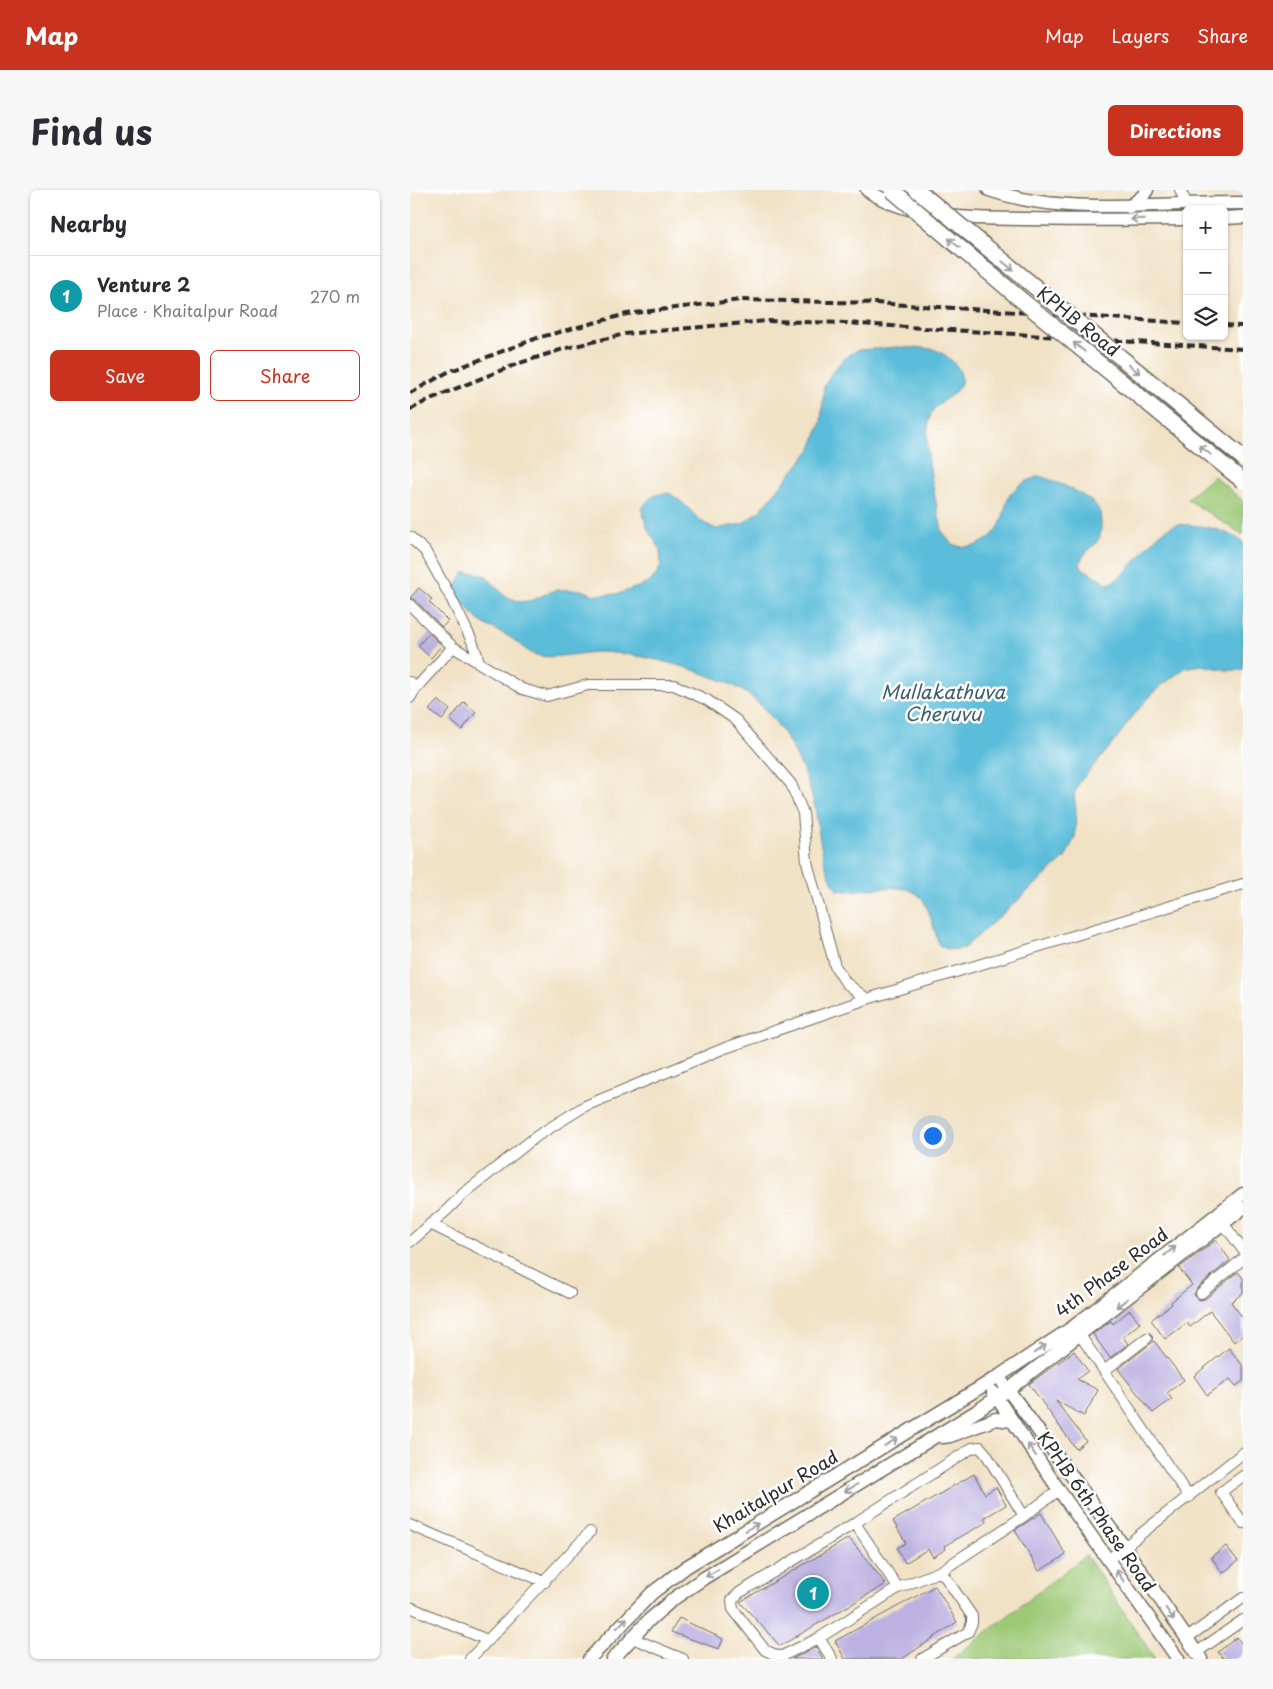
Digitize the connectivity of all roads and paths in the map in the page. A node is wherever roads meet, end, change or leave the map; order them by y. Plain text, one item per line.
1 (867, 190) edge
2 (892, 190) edge
3 (917, 190) edge
4 (989, 190) edge
5 (1147, 190) edge
6 (1180, 190) edge
7 (1243, 202) edge
8 (1187, 204) junction
9 (1130, 207) junction
10 (1243, 217) edge
11 (1228, 218) edge
12 (1183, 219) edge
13 (1243, 458) edge
14 (1243, 480) edge
15 (410, 537) edge
16 (410, 605) edge
17 (453, 647) junction
18 (478, 661) junction
19 (413, 685) edge
20 (410, 698) edge
21 (1243, 884) edge
22 (867, 999) junction
23 (1243, 1194) edge
24 (1243, 1208) edge
25 (1223, 1223) junction
26 (430, 1224) junction
27 (410, 1242) edge
28 (1243, 1250) edge
29 (1243, 1259) edge
30 (570, 1293) dead end
31 (1201, 1293) dead end
32 (1080, 1335) junction
33 (1147, 1338) dead end
34 (1104, 1372) junction
35 (999, 1376) junction
36 (987, 1384) junction
37 (1008, 1390) junction
38 (996, 1397) junction
39 (1012, 1421) junction
40 (932, 1439) junction
41 (1243, 1453) edge
42 (1243, 1476) edge
43 (1059, 1490) junction
44 (1189, 1497) junction
45 (1024, 1516) junction
46 (855, 1523) junction
47 (1243, 1523) edge
48 (410, 1525) edge
49 (590, 1532) dead end
50 (1125, 1548) junction
51 (1108, 1560) junction
52 (942, 1571) junction
53 (545, 1582) junction
54 (898, 1588) junction
55 (1243, 1598) edge
56 (410, 1607) edge
57 (1243, 1620) edge
58 (632, 1638) junction
59 (819, 1638) junction
60 (1187, 1638) junction
61 (488, 1640) junction
62 (1199, 1656) edge
63 (470, 1659) edge
64 (589, 1659) edge
65 (613, 1659) edge
66 (683, 1659) edge
67 (832, 1659) edge
68 (922, 1659) edge
69 (1178, 1659) edge

12 -> 1 street
14 -> 2 main road, KPHB Road, bridge
3 -> 13 main road, KPHB Road, bridge
4 - 9 street
5 - 9 street
6 - 8 street
7 - 8 street
8 - 9 street
10 - 11 street
15 - 18 street
16 - 17 street
17 - 18 street
17 - 19 street
18 - 22 street
19 - 20 street
21 - 22 street
22 - 26 street
35 -> 23 street, 4th Phase Road
24 - 25 street, 4th Phase Road
25 - 28 street
25 -> 32 street, 4th Phase Road
26 - 27 street
26 - 30 street
29 - 31 street
32 - 34 street
32 - 37 street, 4th Phase Road
33 - 34 street
34 - 44 street
35 - 36 street, Khaitalpur Road
35 - 37 street, KPHB 6th Phase Road
36 - 38 street, KPHB 6th Phase Road
64 -> 36 street, Khaitalpur Road
37 - 38 street, Khaitalpur Road
37 - 50 street, KPHB 6th Phase Road
38 - 39 street, KPHB 6th Phase Road
38 - 40 street, Khaitalpur Road
39 - 40 street
43 -> 39 street, KPHB 6th Phase Road
40 -> 58 street, Khaitalpur Road
41 - 44 street
42 - 47 street
43 - 45 street
43 - 51 street, KPHB 6th Phase Road
44 - 50 street
45 - 46 street
45 - 52 street
46 - 54 street
46 - 59 street
48 - 53 street
49 - 53 street
50 - 51 street
50 -> 60 street, KPHB 6th Phase Road
69 -> 51 street, KPHB 6th Phase Road
52 - 54 street
52 - 68 street
53 - 61 street
54 - 59 street
55 - 60 street
56 - 61 street
57 - 62 street
58 - 65 street, Khaitalpur Road
58 - 66 street
59 - 67 street
60 - 62 street, KPHB 6th Phase Road
61 - 63 street

